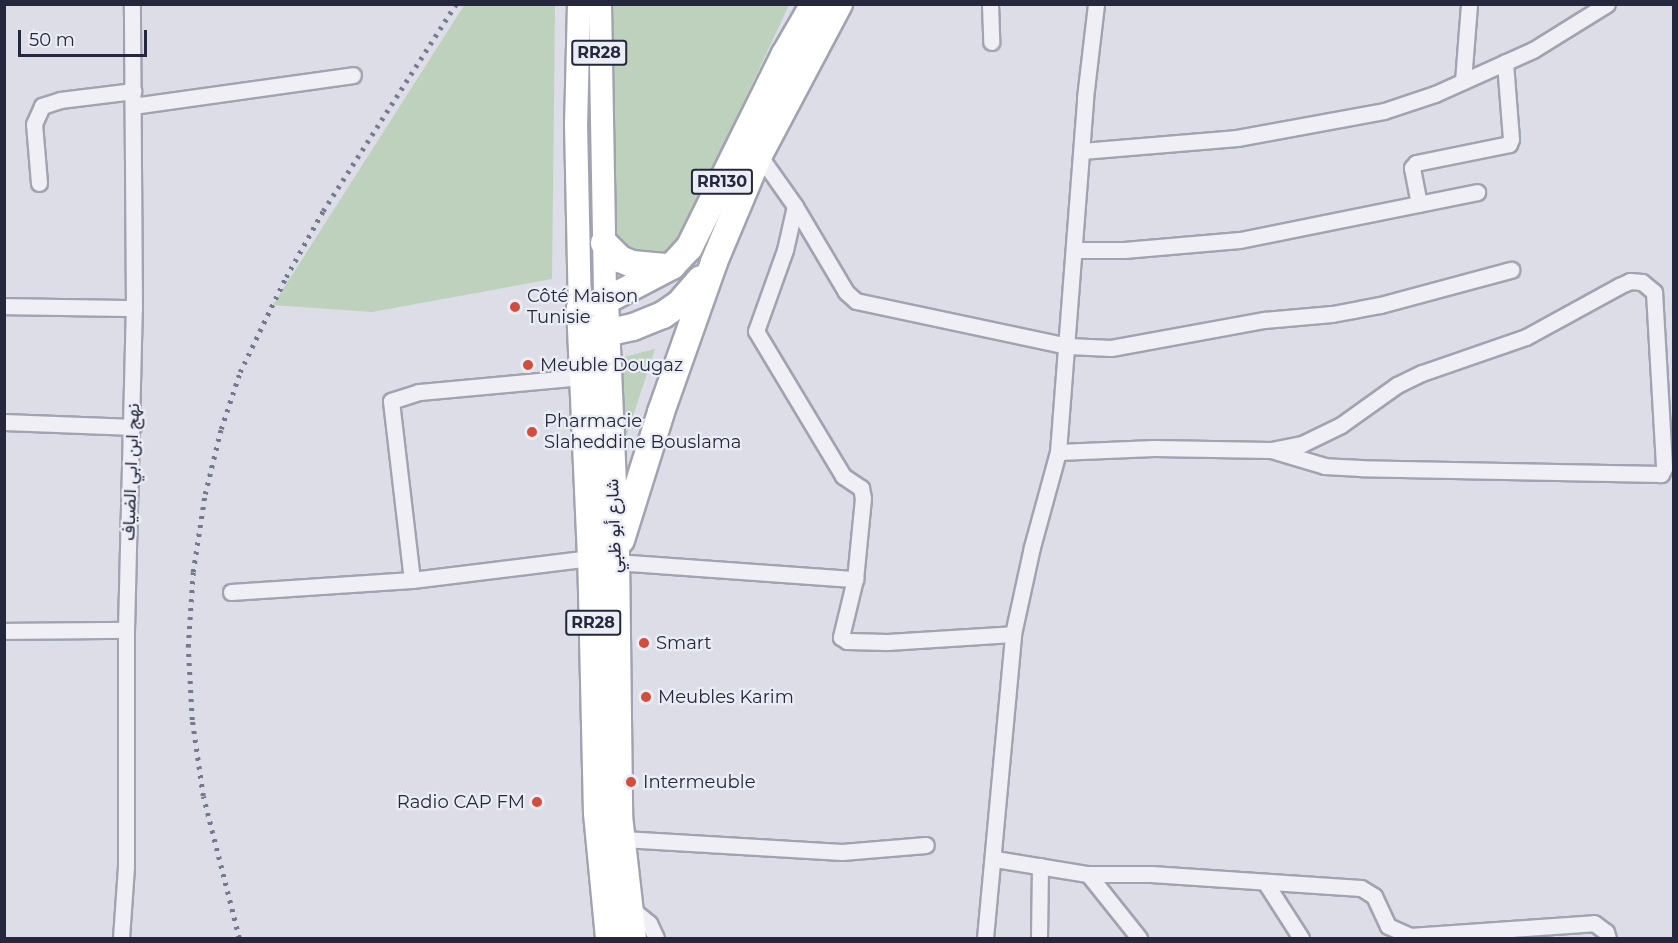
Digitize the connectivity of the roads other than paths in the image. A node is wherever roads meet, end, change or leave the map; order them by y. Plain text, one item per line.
1 (132, 4) edge
2 (579, 4) edge
3 (600, 4) edge
4 (814, 4) edge
5 (839, 4) edge
6 (990, 4) edge
7 (1096, 4) edge
8 (1469, 4) edge
9 (1607, 4) edge
10 (1588, 11) edge
11 (991, 42) dead end
12 (1505, 62) junction
13 (353, 75) dead end
14 (1464, 81) junction
15 (133, 99) junction
16 (1082, 151) junction
17 (759, 155) junction
18 (39, 183) dead end
19 (1478, 192) dead end
20 (1419, 204) junction
21 (795, 206) junction
22 (604, 243) junction
23 (1075, 250) junction
24 (714, 262) junction
25 (672, 266) junction
26 (1511, 270) dead end
27 (605, 301) junction
28 (4, 306) edge
29 (134, 308) junction
30 (580, 308) junction
31 (607, 332) junction
32 (581, 338) junction
33 (1068, 346) junction
34 (582, 378) junction
35 (4, 422) edge
36 (133, 427) junction
37 (1271, 450) junction
38 (1058, 452) junction
39 (608, 558) junction
40 (855, 579) junction
41 (412, 580) junction
42 (231, 592) dead end
43 (126, 630) junction
44 (4, 631) edge
45 (1013, 634) junction
46 (623, 839) junction
47 (926, 845) dead end
48 (994, 859) junction
49 (1040, 866) junction
50 (1088, 874) junction
51 (1265, 882) junction
52 (628, 906) junction
53 (121, 939) edge
54 (609, 939) edge
55 (633, 939) edge
56 (656, 939) edge
57 (985, 939) edge
58 (1039, 939) edge
59 (1139, 939) edge
60 (1301, 939) edge
61 (1608, 939) edge

1 - 15 street, نهج ابن ابي الضياف
2 - 30 main road, شارع أبو ظبي / RR28
3 - 22 main road, شارع أبو ظبي / RR28
4 - 25 highway, RR130
5 - 17 highway, RR130
6 - 11 street
7 - 16 street
8 - 14 street
9 - 10 street
10 - 12 street
12 - 14 street
12 - 20 street
13 - 15 street
14 - 16 street
15 - 18 street
15 - 29 street, نهج ابن ابي الضياف
16 - 23 street
17 - 21 street
17 - 24 highway, RR130
19 - 20 street
20 - 23 street
21 - 33 street
21 - 40 street
22 - 25 highway
22 - 27 main road, شارع أبو ظبي / RR28
23 - 33 street
24 - 31 highway, RR130
24 - 39 highway
25 - 27 highway, RR130
26 - 33 street
27 - 30 highway, RR130
27 - 31 highway, شارع أبو ظبي / RR28
28 - 29 street
29 - 36 street, نهج ابن ابي الضياف
30 - 32 highway, شارع أبو ظبي / RR28
31 - 32 highway, RR130
31 - 39 highway, شارع أبو ظبي / RR28
32 - 34 highway, شارع أبو ظبي / RR28
33 - 38 street
34 - 39 highway, شارع أبو ظبي / RR28
34 - 41 street
35 - 36 street
36 - 43 street, نهج ابن ابي الضياف
37 - 37 street
37 - 38 street
38 - 45 street
39 - 40 street
39 - 41 street
39 - 46 highway, شارع أبو ظبي / RR28
39 - 54 highway, شارع أبو ظبي / RR28
40 - 45 street
41 - 42 street
43 - 44 street
43 - 53 street, نهج ابن ابي الضياف
45 - 48 street
46 - 47 street
46 - 52 highway, شارع أبو ظبي / RR28
48 - 49 street
48 - 57 street
49 - 50 street
49 - 58 street
50 - 51 street
50 - 59 street
51 - 60 street
51 - 61 street
52 - 55 highway, شارع أبو ظبي / RR28
52 - 56 street

